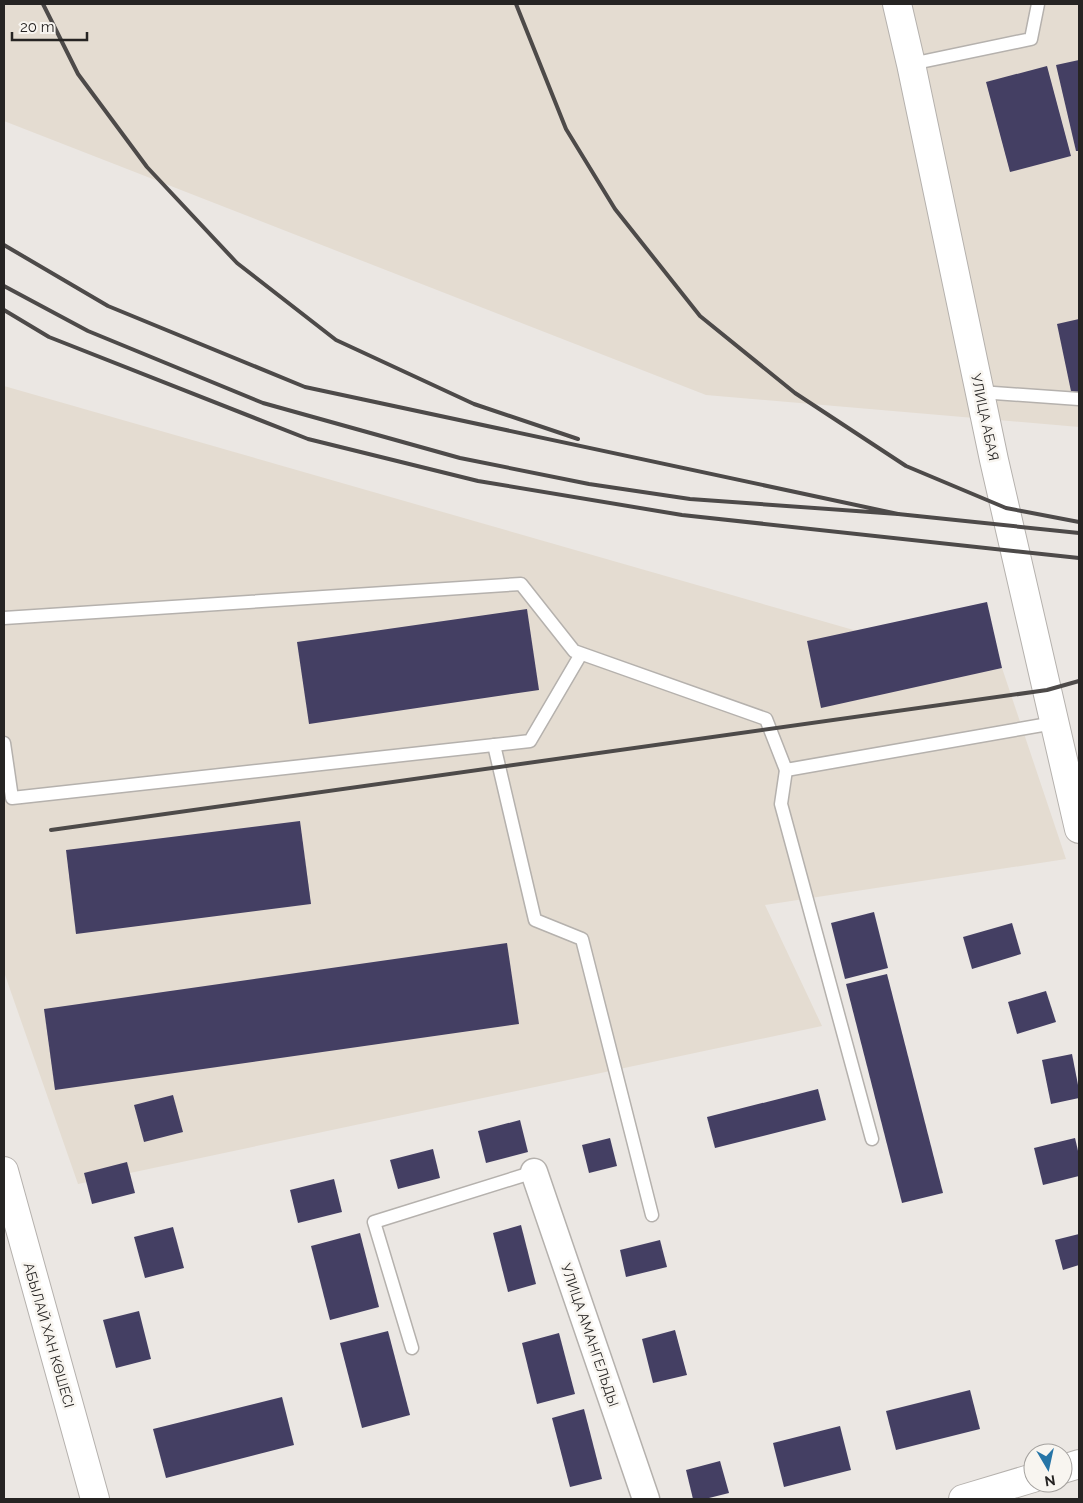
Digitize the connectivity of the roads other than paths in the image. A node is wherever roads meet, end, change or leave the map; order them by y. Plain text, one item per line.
1 (897, 4) edge
2 (1038, 4) edge
3 (911, 64) junction
4 (980, 392) junction
5 (1079, 399) edge
6 (4, 618) edge
7 (581, 654) junction
8 (1054, 723) junction
9 (4, 742) edge
10 (494, 744) junction
11 (786, 770) junction
12 (1075, 792) edge
13 (1079, 829) edge
14 (872, 1139) dead end
15 (4, 1171) edge
16 (534, 1172) joint
17 (652, 1215) dead end
18 (412, 1348) dead end
19 (1023, 1481) edge
20 (95, 1499) edge
21 (646, 1499) edge
22 (963, 1499) edge

1 - 3 street, УЛИЦА АБАЯ
2 - 3 lane
3 - 4 street, УЛИЦА АБАЯ
4 - 5 lane
4 - 8 street, УЛИЦА АБАЯ
6 - 7 lane
7 - 10 lane
7 - 11 lane
8 - 11 lane
8 - 12 street, УЛИЦА АБАЯ
9 - 10 lane
10 - 17 lane
11 - 14 lane
12 - 13 street, УЛИЦА АБАЯ
15 - 20 street, АБЫЛАЙ ХАН КӨШЕСІ
16 - 18 lane
16 - 21 street, УЛИЦА АМАНГЕЛЬДЫ
19 - 22 street

